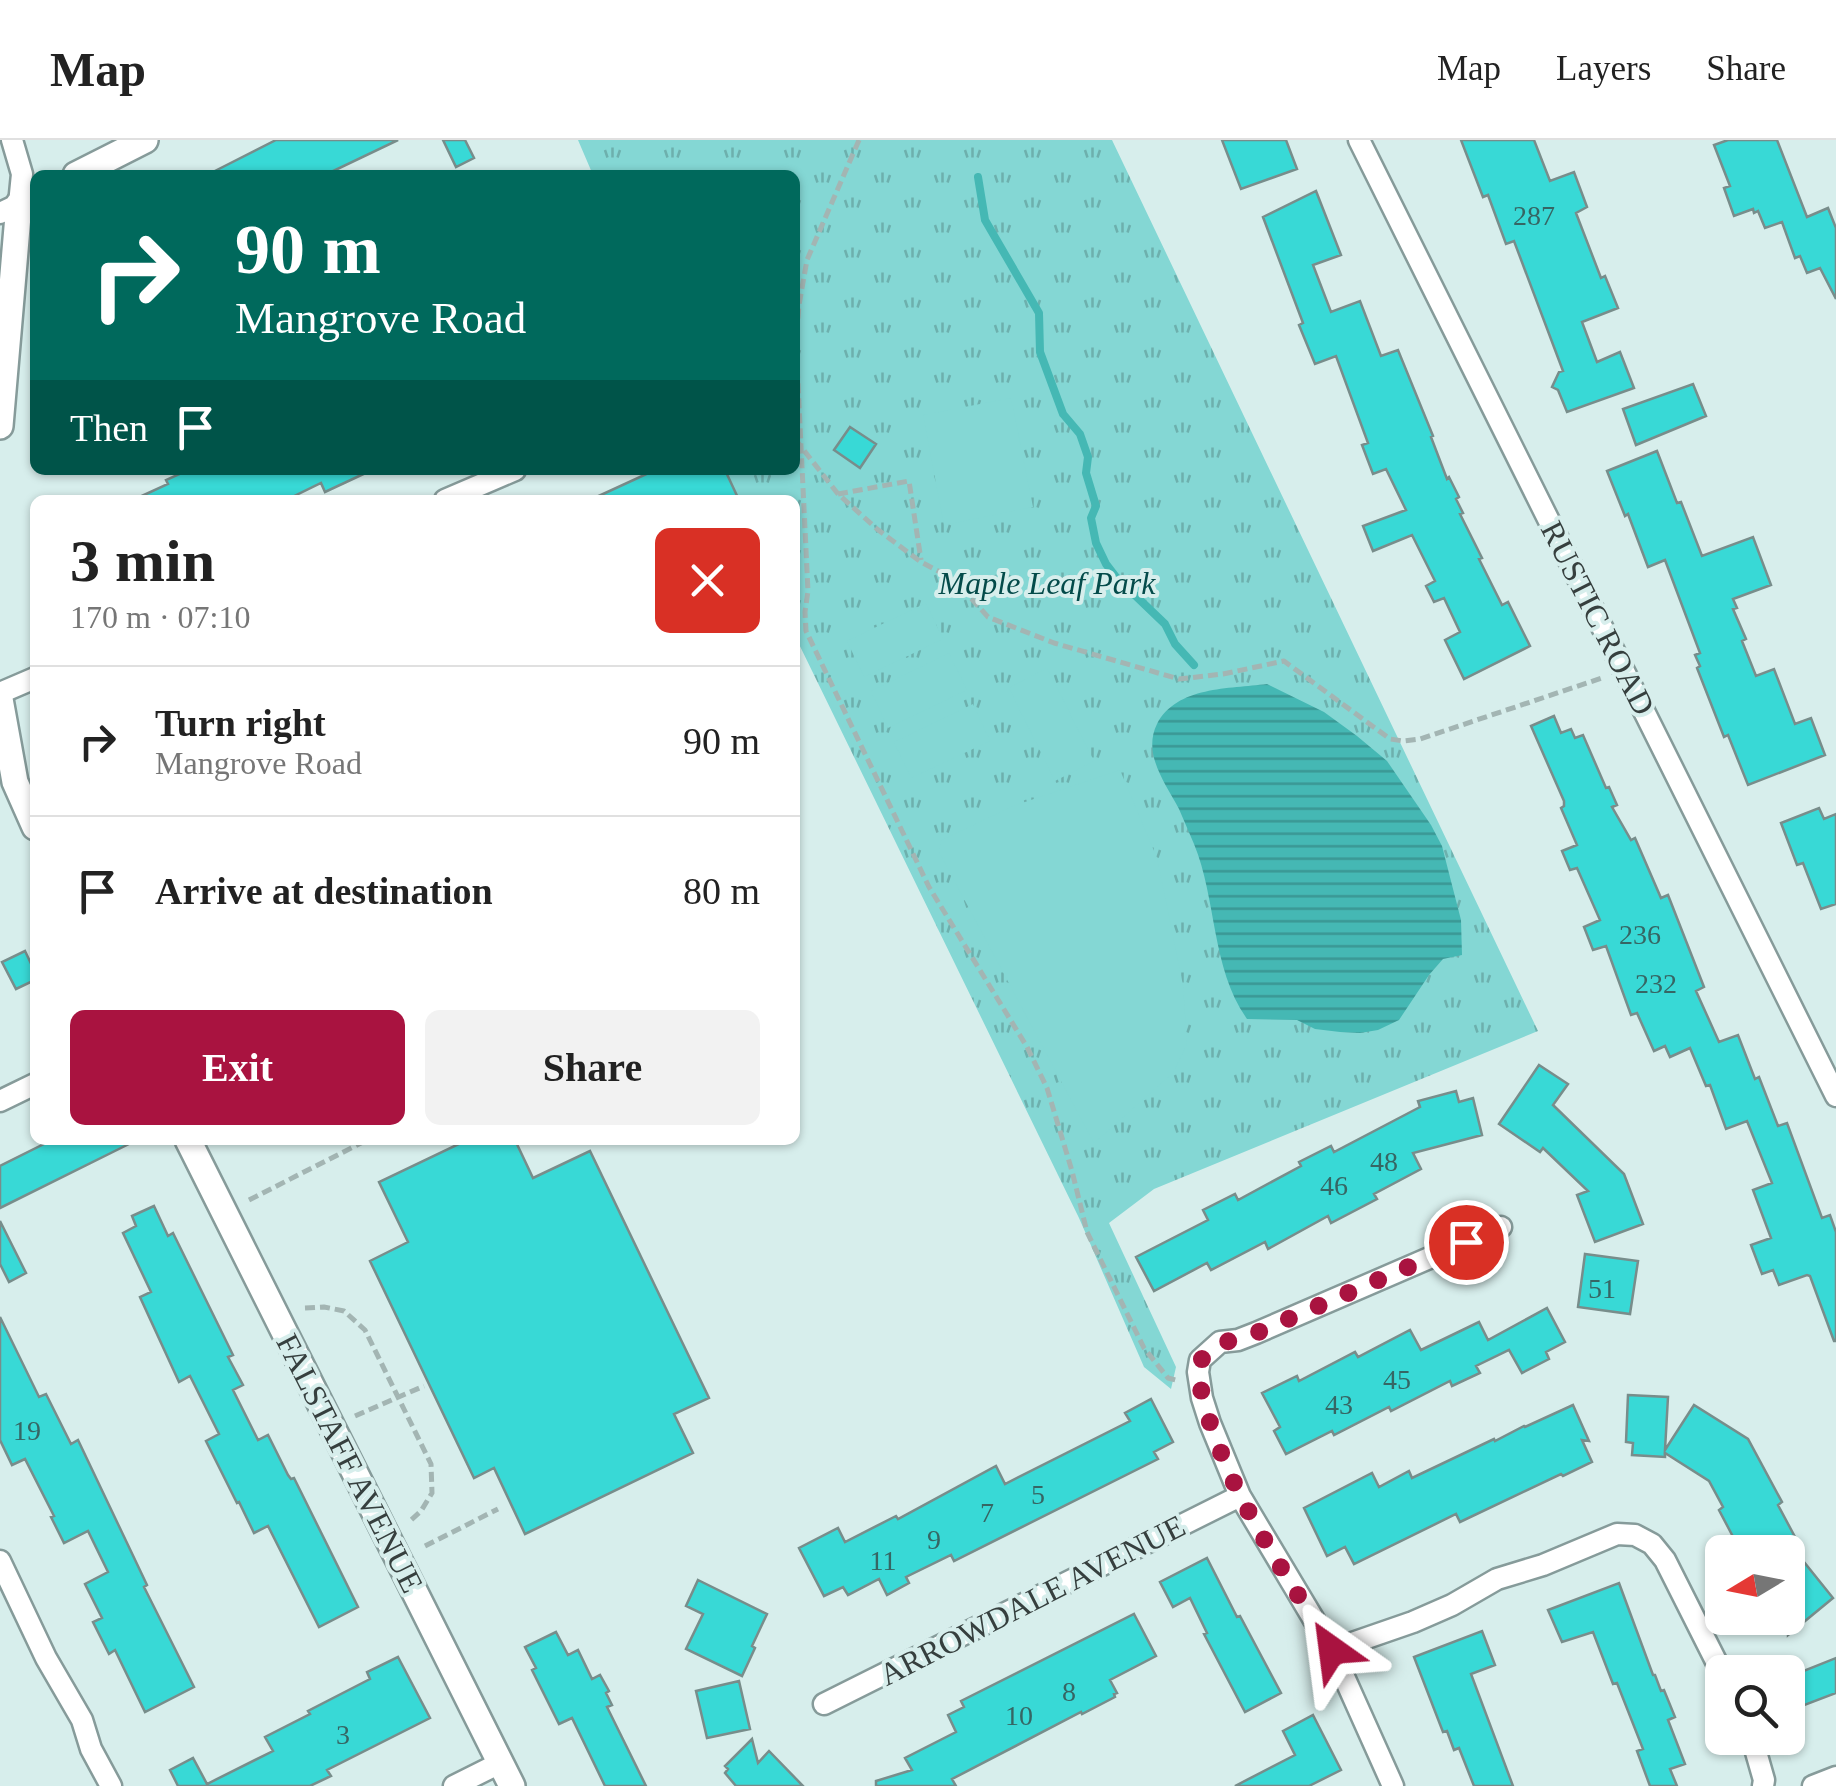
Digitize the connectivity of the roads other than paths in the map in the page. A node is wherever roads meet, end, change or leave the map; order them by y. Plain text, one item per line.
1 (12, 140) edge
2 (145, 140) edge
3 (1359, 140) edge
4 (86, 170) edge
5 (18, 204) edge
6 (0, 426) edge
7 (503, 475) edge
8 (457, 495) edge
9 (30, 681) edge
10 (0, 696) edge
11 (30, 816) edge
12 (30, 1086) edge
13 (1836, 1096) edge
14 (0, 1101) edge
15 (191, 1145) edge
16 (1501, 1227) dead end
17 (1240, 1496) junction
18 (0, 1561) edge
19 (1332, 1650) junction
20 (1713, 1655) edge
21 (824, 1704) dead end
22 (1757, 1755) edge
23 (500, 1762) junction
24 (1836, 1777) edge
25 (111, 1786) edge
26 (454, 1786) edge
27 (512, 1786) edge
28 (1393, 1786) edge
29 (1763, 1786) edge
30 (1813, 1786) edge

1 - 5 street
2 - 4 street
3 - 13 street, RUSTIC ROAD
5 - 6 street
7 - 8 street
9 - 10 street
10 - 11 street
12 - 14 street
15 - 23 street, FALSTAFF AVENUE
16 - 17 street
17 - 19 street
17 - 21 street, ARROWDALE AVENUE
18 - 25 street
19 - 20 street
19 - 28 street
22 - 29 street
23 - 26 street
23 - 27 street, FALSTAFF AVENUE
24 - 30 street

